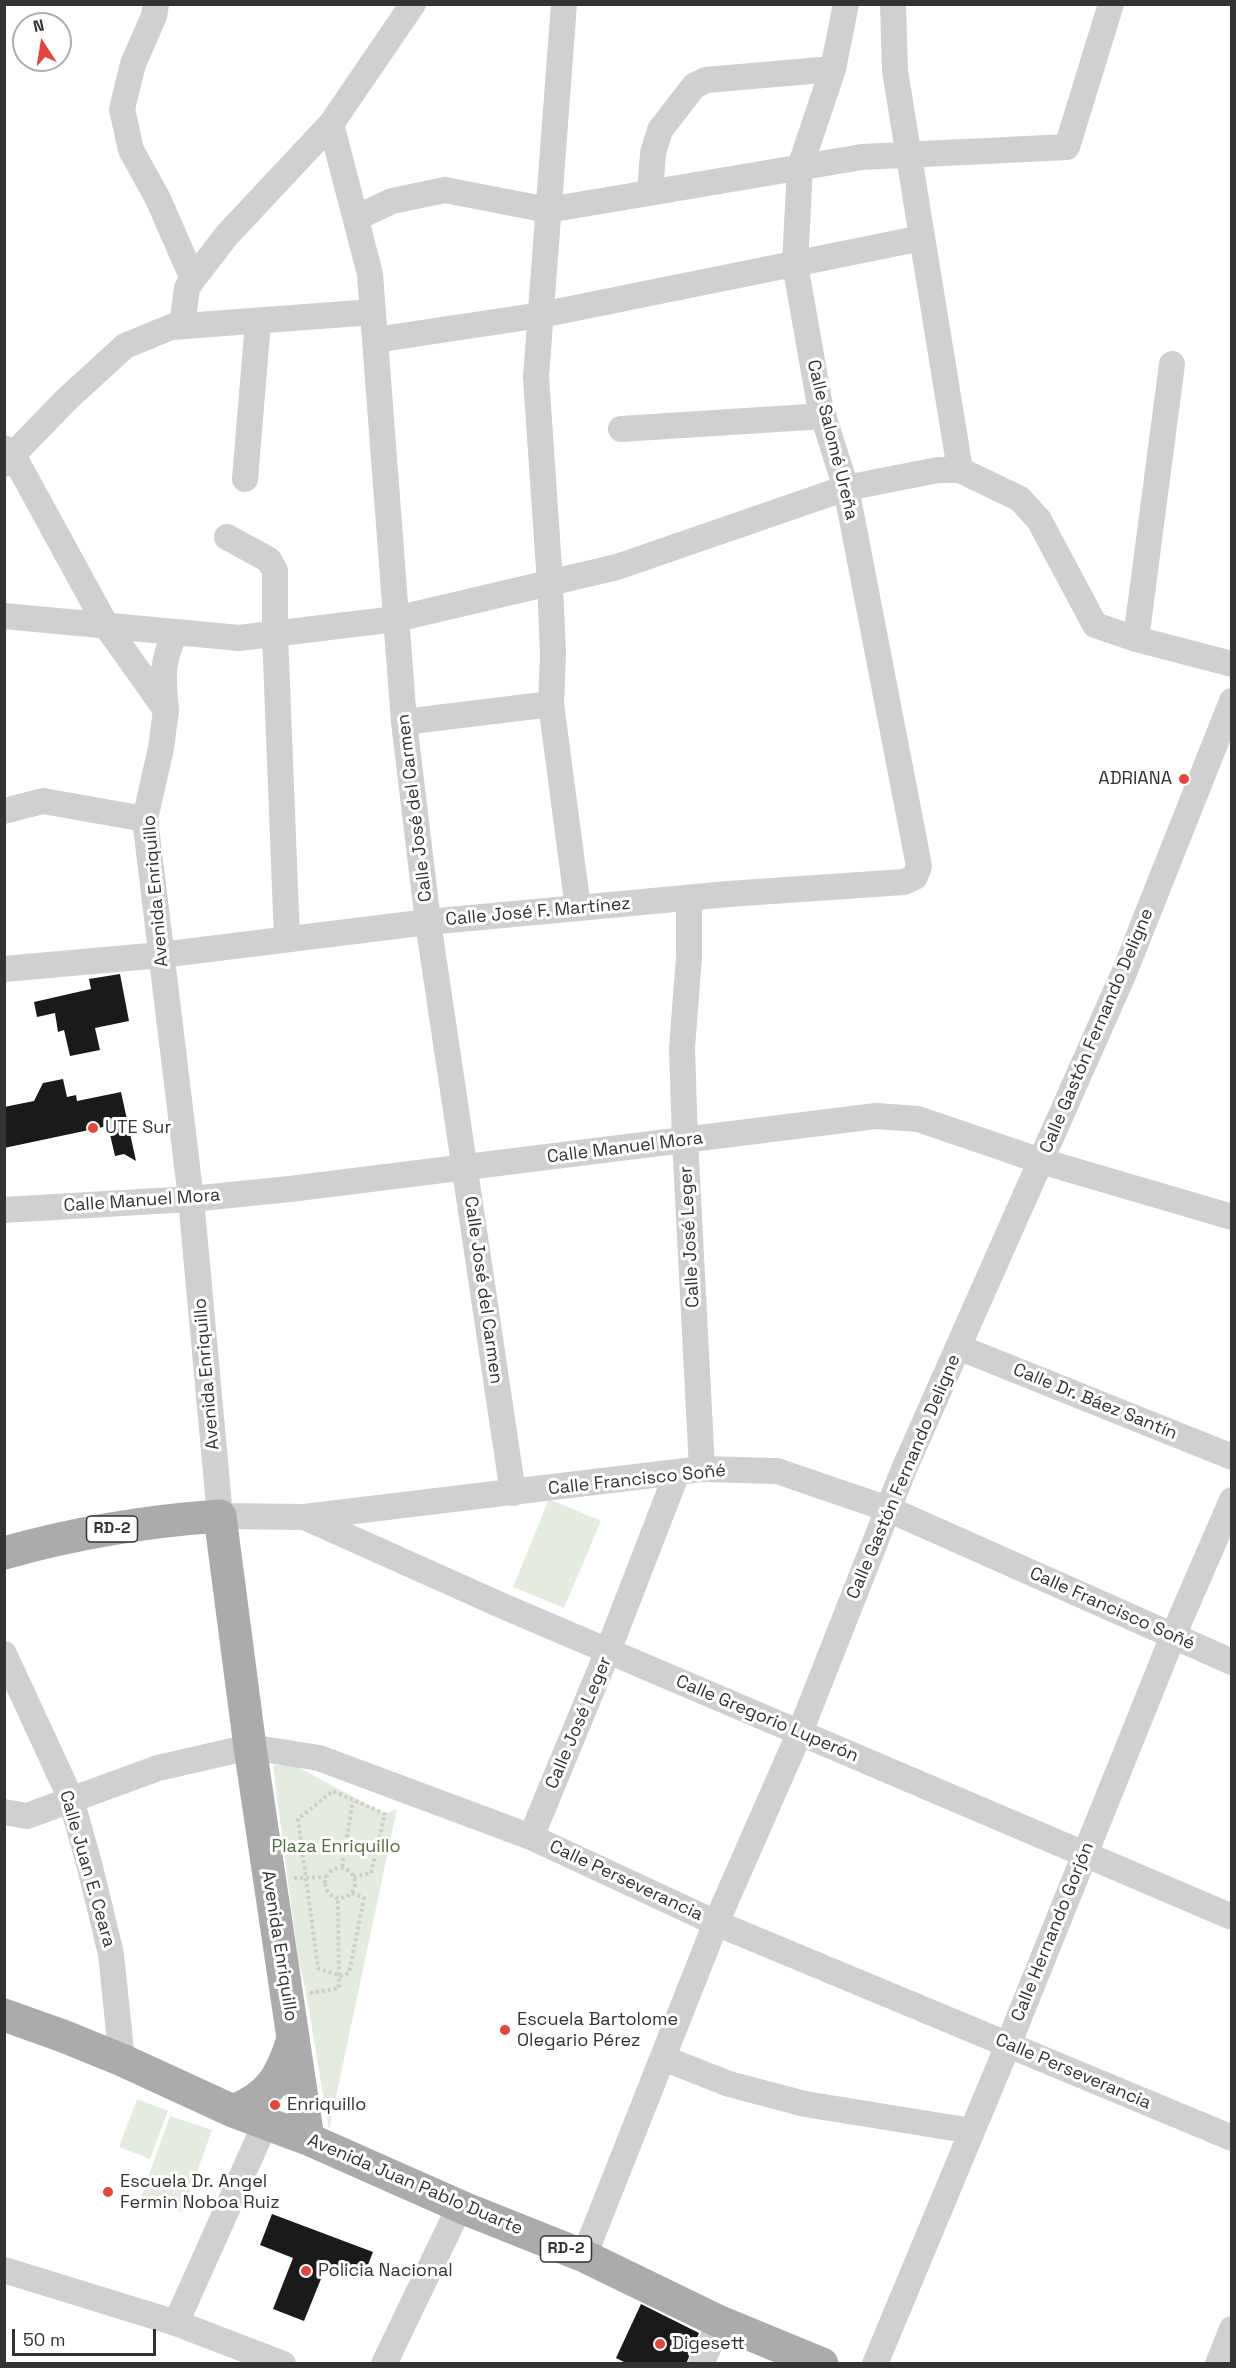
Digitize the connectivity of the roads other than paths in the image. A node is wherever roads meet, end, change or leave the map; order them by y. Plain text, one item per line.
1 (156, 4) edge
2 (413, 4) edge
3 (564, 4) edge
4 (846, 4) edge
5 (893, 4) edge
6 (1111, 4) edge
7 (833, 69) junction
8 (331, 124) junction
9 (909, 155) junction
10 (800, 167) junction
11 (650, 192) junction
12 (548, 210) junction
13 (356, 218) junction
14 (922, 238) junction
15 (795, 264) junction
16 (193, 279) junction
17 (373, 312) junction
18 (541, 315) junction
19 (258, 322) junction
20 (182, 326) junction
21 (375, 340) junction
22 (1172, 364) dead end
23 (824, 416) junction
24 (621, 429) dead end
25 (7, 456) edge
26 (960, 470) junction
27 (245, 479) dead end
28 (846, 488) junction
29 (227, 537) dead end
30 (550, 583) junction
31 (4, 616) edge
32 (396, 619) junction
33 (107, 627) junction
34 (175, 633) junction
35 (275, 634) junction
36 (1136, 639) junction
37 (1232, 664) edge
38 (1232, 701) edge
39 (551, 704) junction
40 (166, 710) junction
41 (404, 722) junction
42 (4, 811) edge
43 (145, 819) junction
44 (915, 877) joint
45 (689, 898) junction
46 (578, 908) junction
47 (428, 922) junction
48 (287, 939) junction
49 (161, 955) junction
50 (4, 969) edge
51 (685, 1140) junction
52 (1041, 1161) junction
53 (465, 1167) junction
54 (190, 1199) junction
55 (4, 1210) edge
56 (1232, 1217) edge
57 (958, 1347) junction
58 (1232, 1457) edge
59 (702, 1469) junction
60 (676, 1473) junction
61 (513, 1493) junction
62 (1232, 1500) edge
63 (888, 1509) junction
64 (220, 1516) junction
65 (304, 1517) junction
66 (4, 1553) edge
67 (1173, 1636) junction
68 (608, 1651) junction
69 (4, 1654) edge
70 (1232, 1662) edge
71 (800, 1732) junction
72 (250, 1747) junction
73 (70, 1799) junction
74 (4, 1812) edge
75 (531, 1837) junction
76 (1085, 1854) junction
77 (1232, 1917) edge
78 (716, 1923) junction
79 (4, 2015) edge
80 (293, 2039) junction
81 (1008, 2045) junction
82 (663, 2058) junction
83 (123, 2060) junction
84 (233, 2111) junction
85 (266, 2122) junction
86 (972, 2131) junction
87 (1232, 2138) edge
88 (308, 2139) junction
89 (460, 2206) junction
90 (584, 2256) junction
91 (4, 2271) edge
92 (720, 2322) junction
93 (176, 2323) junction
94 (1232, 2329) edge
95 (283, 2364) edge
96 (384, 2364) edge
97 (701, 2364) edge
98 (822, 2364) edge
99 (875, 2364) edge
100 (1218, 2364) edge

1 - 16 street
2 - 8 street
3 - 12 street
4 - 7 street, Calle Salomé Ureña
5 - 9 street
6 - 9 street
7 - 10 street, Calle Salomé Ureña
7 - 11 street
8 - 13 street, Calle José del Carmen
8 - 16 street
9 - 10 street
9 - 14 street
10 - 11 street
10 - 15 street, Calle Salomé Ureña
11 - 12 street
12 - 13 street
12 - 18 street
13 - 17 street, Calle José del Carmen
14 - 15 street
14 - 26 street
15 - 18 street
15 - 23 street, Calle Salomé Ureña
16 - 20 street
17 - 19 street
17 - 21 street, Calle José del Carmen
18 - 21 street
18 - 30 street
19 - 20 street
19 - 27 street
20 - 25 street
21 - 32 street, Calle José del Carmen
22 - 36 street
23 - 24 street
23 - 28 street, Calle Salomé Ureña
25 - 33 street
26 - 28 street
26 - 36 street
28 - 30 street
28 - 44 street, Calle Salomé Ureña
29 - 35 street
30 - 32 street
30 - 39 street
31 - 33 street
32 - 35 street
32 - 41 street, Calle José del Carmen
33 - 34 street
33 - 40 street
34 - 35 street
34 - 40 street, Avenida Enriquillo
35 - 48 street
36 - 37 street
38 - 52 street, Calle Gastón Fernando Deligne
39 - 41 street
39 - 46 street
40 - 43 street, Avenida Enriquillo
41 - 47 street, Calle José del Carmen
42 - 43 street
43 - 49 street, Avenida Enriquillo
44 - 45 street, Calle José F. Martínez
45 - 46 street, Calle José F. Martínez
45 - 51 street, Calle José Leger
46 - 47 street, Calle José F. Martínez
47 - 48 street, Calle José F. Martínez
47 - 53 street, Calle José del Carmen
48 - 49 street, Calle José F. Martínez
49 - 50 street, Calle José F. Martínez
49 - 54 street, Avenida Enriquillo
51 - 52 street, Calle Manuel Mora
51 - 53 street, Calle Manuel Mora
51 - 59 street, Calle José Leger
52 - 56 street, Calle Manuel Mora
52 - 57 street, Calle Gastón Fernando Deligne
53 - 54 street, Calle Manuel Mora
53 - 61 street, Calle José del Carmen
54 - 55 street, Calle Manuel Mora
54 - 64 street, Avenida Enriquillo
57 - 58 street, Calle Dr. Báez Santín
57 - 63 street, Calle Gastón Fernando Deligne
59 - 60 street, Calle Francisco Soñé
59 - 63 street, Calle Francisco Soñé
60 - 61 street, Calle Francisco Soñé
60 - 68 street, Calle José Leger
61 - 65 street, Calle Francisco Soñé
62 - 67 street, Calle Hernando Gorjón
63 - 67 street, Calle Francisco Soñé
63 - 71 street, Calle Gastón Fernando Deligne
64 - 65 street, Calle Francisco Soñé
64 - 66 main road, RD-2
64 - 72 main road, Avenida Enriquillo
65 - 68 street, Calle Gregorio Luperón
67 - 70 street, Calle Francisco Soñé
67 - 76 street, Calle Hernando Gorjón
68 - 71 street, Calle Gregorio Luperón
68 - 75 street, Calle José Leger
69 - 73 street, Calle Juan E. Ceara
71 - 76 street, Calle Gregorio Luperón
71 - 78 street, Calle Gastón Fernando Deligne
72 - 73 street, Calle Perseverancia
72 - 75 street, Calle Perseverancia
72 - 80 main road, Avenida Enriquillo
73 - 74 street, Calle Perseverancia
73 - 83 street, Calle Juan E. Ceara
75 - 78 street, Calle Perseverancia
76 - 77 street, Calle Gregorio Luperón
76 - 81 street, Calle Hernando Gorjón
78 - 81 street, Calle Perseverancia
78 - 82 street, Calle Gastón Fernando Deligne
79 - 83 main road, Avenida Juan Pablo Duarte / RD-2
80 - 84 main road
80 - 88 main road, Avenida Enriquillo
81 - 86 street, Calle Hernando Gorjón
81 - 87 street, Calle Perseverancia
82 - 86 street
82 - 90 street, Calle Gastón Fernando Deligne
83 - 84 main road, Avenida Juan Pablo Duarte / RD-2
84 - 85 main road, Avenida Juan Pablo Duarte / RD-2
85 - 88 main road, Avenida Juan Pablo Duarte / RD-2
85 - 93 street
86 - 99 street, Calle Hernando Gorjón
88 - 89 main road, Avenida Juan Pablo Duarte / RD-2
89 - 90 main road, Avenida Juan Pablo Duarte / RD-2
89 - 96 street
90 - 92 main road, Avenida Juan Pablo Duarte / RD-2
91 - 93 street
92 - 97 street
92 - 98 main road, Avenida Juan Pablo Duarte / RD-2
93 - 95 street
94 - 100 street

